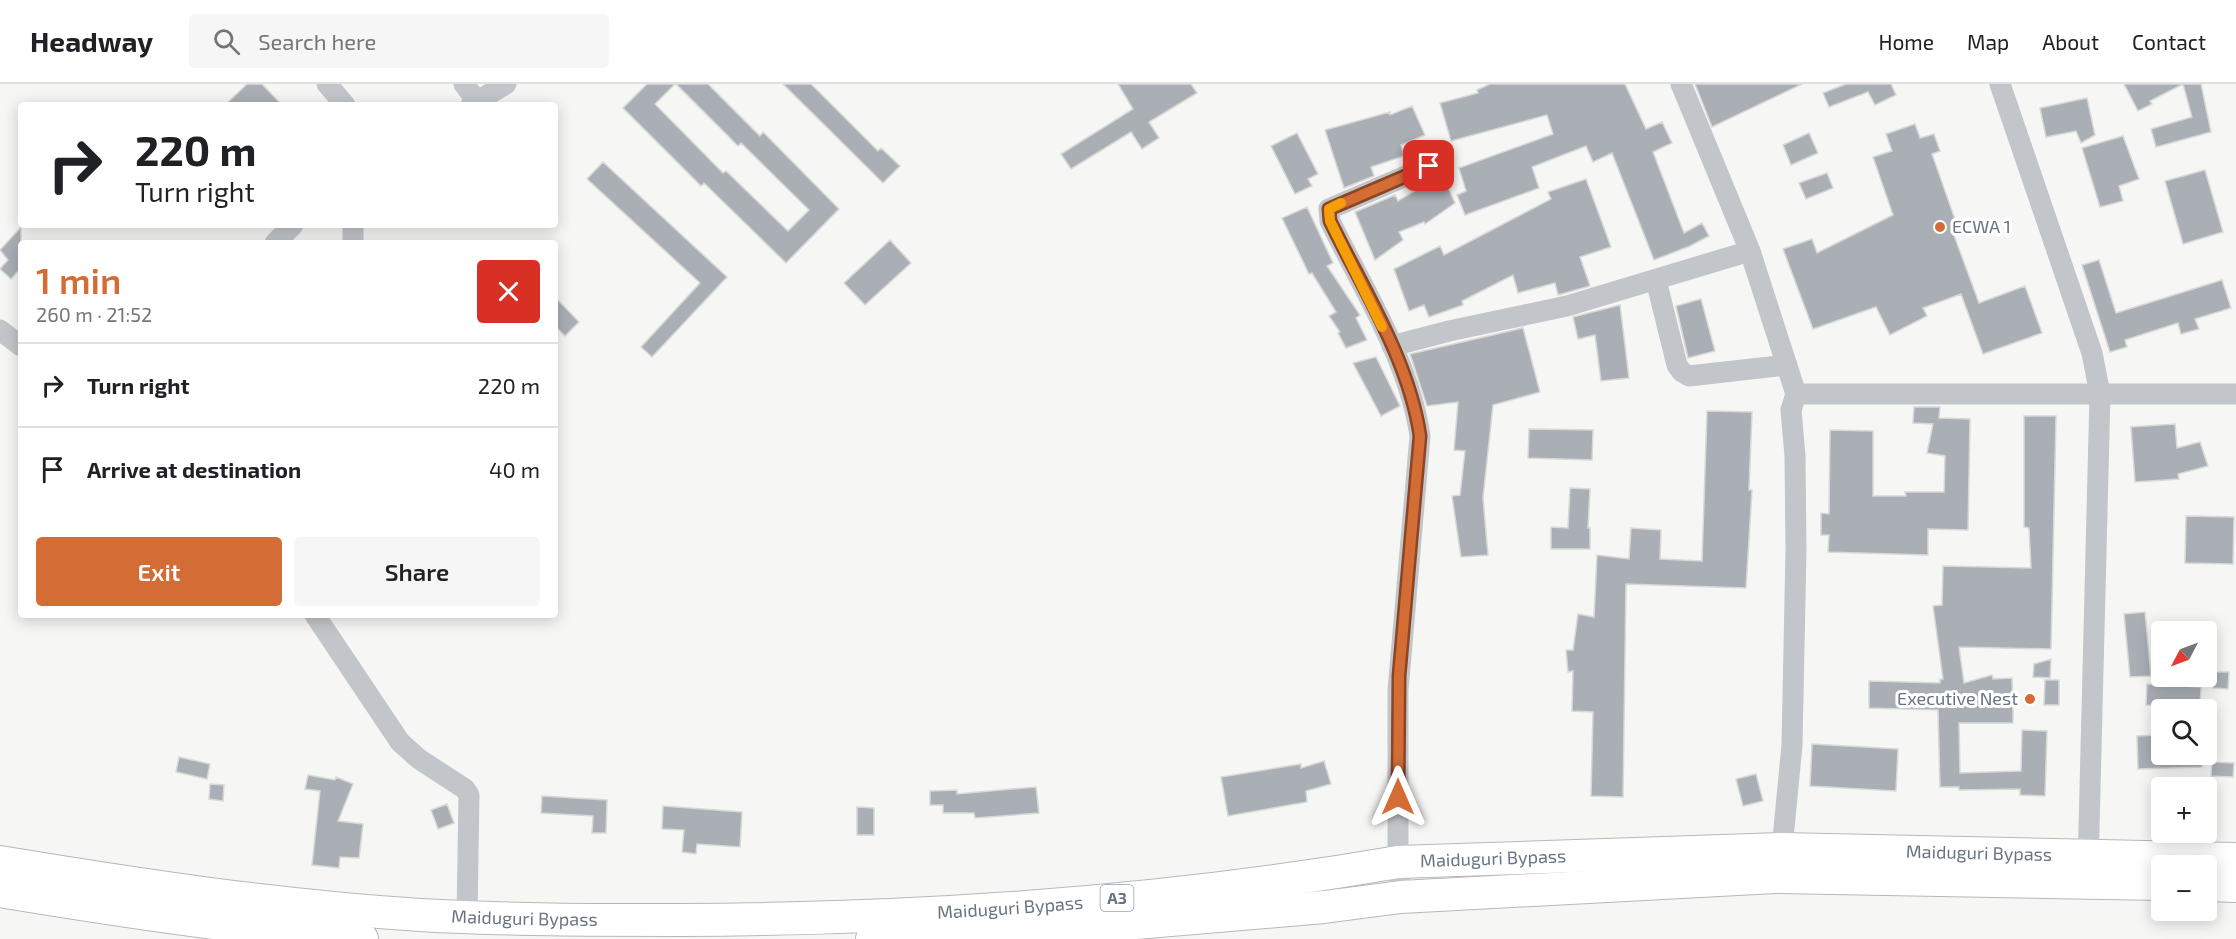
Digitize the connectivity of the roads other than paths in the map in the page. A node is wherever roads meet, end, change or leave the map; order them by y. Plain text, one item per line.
1 (327, 84) edge
2 (464, 84) edge
3 (506, 84) edge
4 (1681, 84) edge
5 (2000, 84) edge
6 (342, 102) edge
7 (473, 102) edge
8 (476, 102) edge
9 (1429, 166) dead end
10 (290, 228) edge
11 (277, 240) edge
12 (1750, 251) junction
13 (1656, 280) junction
14 (0, 330) edge
15 (18, 343) edge
16 (1392, 346) junction
17 (1787, 365) junction
18 (1796, 394) junction
19 (2100, 394) junction
20 (2236, 394) edge
21 (317, 618) edge
22 (1782, 849) junction
23 (2236, 859) edge
24 (0, 862) edge
25 (1398, 862) junction
26 (2088, 868) junction
27 (2151, 882) edge
28 (2217, 885) edge
29 (2236, 886) edge
30 (0, 891) edge
31 (1401, 897) junction
32 (467, 916) junction
33 (362, 939) edge
34 (872, 939) edge

1 - 6 street
2 - 7 street
3 - 8 street
4 - 12 street
5 - 19 street
9 - 16 street
10 - 11 street
12 - 13 street
12 - 17 street
13 - 16 street
13 - 17 street
14 - 15 street
16 - 25 street
17 - 18 street
18 - 19 street
18 - 22 street
19 - 20 street
19 - 26 street
21 - 32 street
22 - 25 highway, Maiduguri Bypass / A3
22 - 26 highway, Maiduguri Bypass / A3
23 - 26 highway, Maiduguri Bypass / A3
24 - 32 highway, Maiduguri Bypass / A3
25 - 31 street
25 - 32 highway, Maiduguri Bypass / A3
26 - 27 highway, Maiduguri Bypass / A3
26 - 31 highway, Maiduguri Bypass / A3
28 - 29 highway
30 - 33 highway
31 - 34 highway, Maiduguri Bypass / A3

